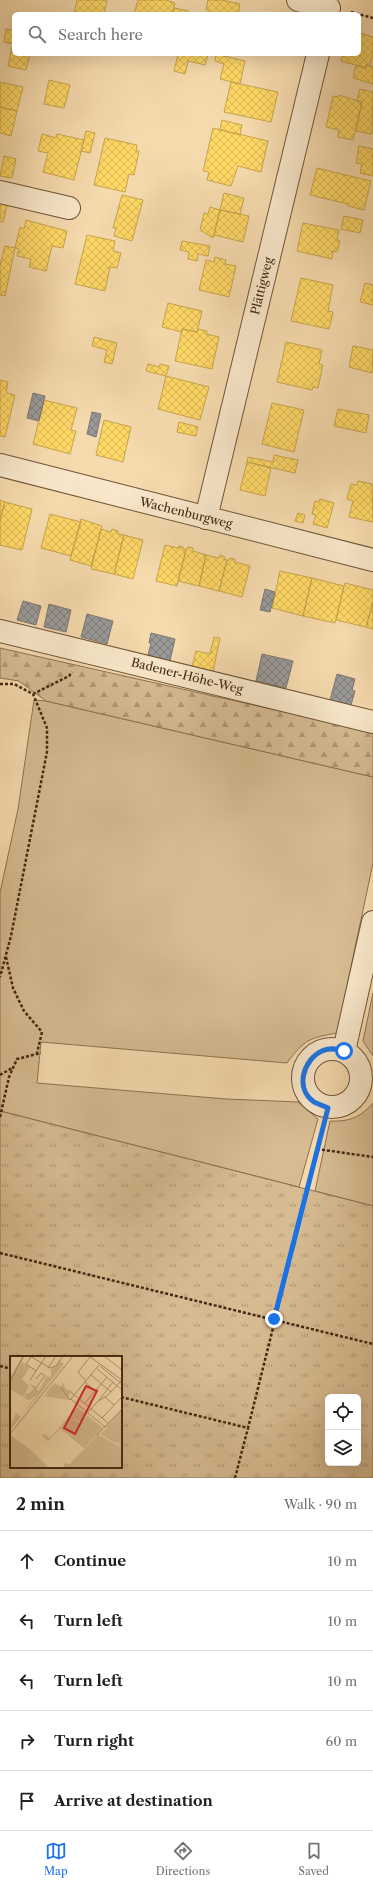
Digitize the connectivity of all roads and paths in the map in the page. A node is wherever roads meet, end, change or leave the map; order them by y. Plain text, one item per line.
1 (298, 0) edge
2 (329, 7) edge
3 (361, 15) edge
4 (373, 18) edge
5 (318, 56) edge
6 (0, 192) edge
7 (69, 208) dead end
8 (0, 465) edge
9 (206, 518) junction
10 (373, 560) edge
11 (0, 632) edge
12 (83, 651) junction
13 (0, 684) edge
14 (33, 694) junction
15 (373, 722) edge
16 (373, 922) edge
17 (6, 956) junction
18 (0, 976) edge
19 (344, 1051) junction
20 (37, 1053) junction
21 (42, 1053) dead end
22 (13, 1068) junction
23 (0, 1075) edge
24 (366, 1091) edge
25 (328, 1108) junction
26 (0, 1117) edge
27 (317, 1149) junction
28 (373, 1157) edge
29 (0, 1254) edge
30 (274, 1319) junction
31 (373, 1344) edge
32 (0, 1366) edge
33 (10, 1369) edge
34 (122, 1396) edge
35 (248, 1428) junction
36 (235, 1478) edge

1 - 2 street
3 - 4 path
5 - 9 street, Plättigweg
6 - 7 street
8 - 9 street, Wachenburgweg
9 - 10 street, Wachenburgweg
11 - 12 street, Badener-Höhe-Weg
12 - 14 path
12 - 15 street, Badener-Höhe-Weg
13 - 14 path
14 - 17 path
16 - 19 street
17 - 18 path
17 - 20 path
19 - 24 street
19 - 25 street
20 - 21 path
20 - 22 path
22 - 23 path
22 - 26 path
24 - 25 street
25 - 27 path
27 - 28 path
27 - 30 path
29 - 30 path
30 - 31 path
30 - 35 path
32 - 33 path
34 - 35 path
35 - 36 path

